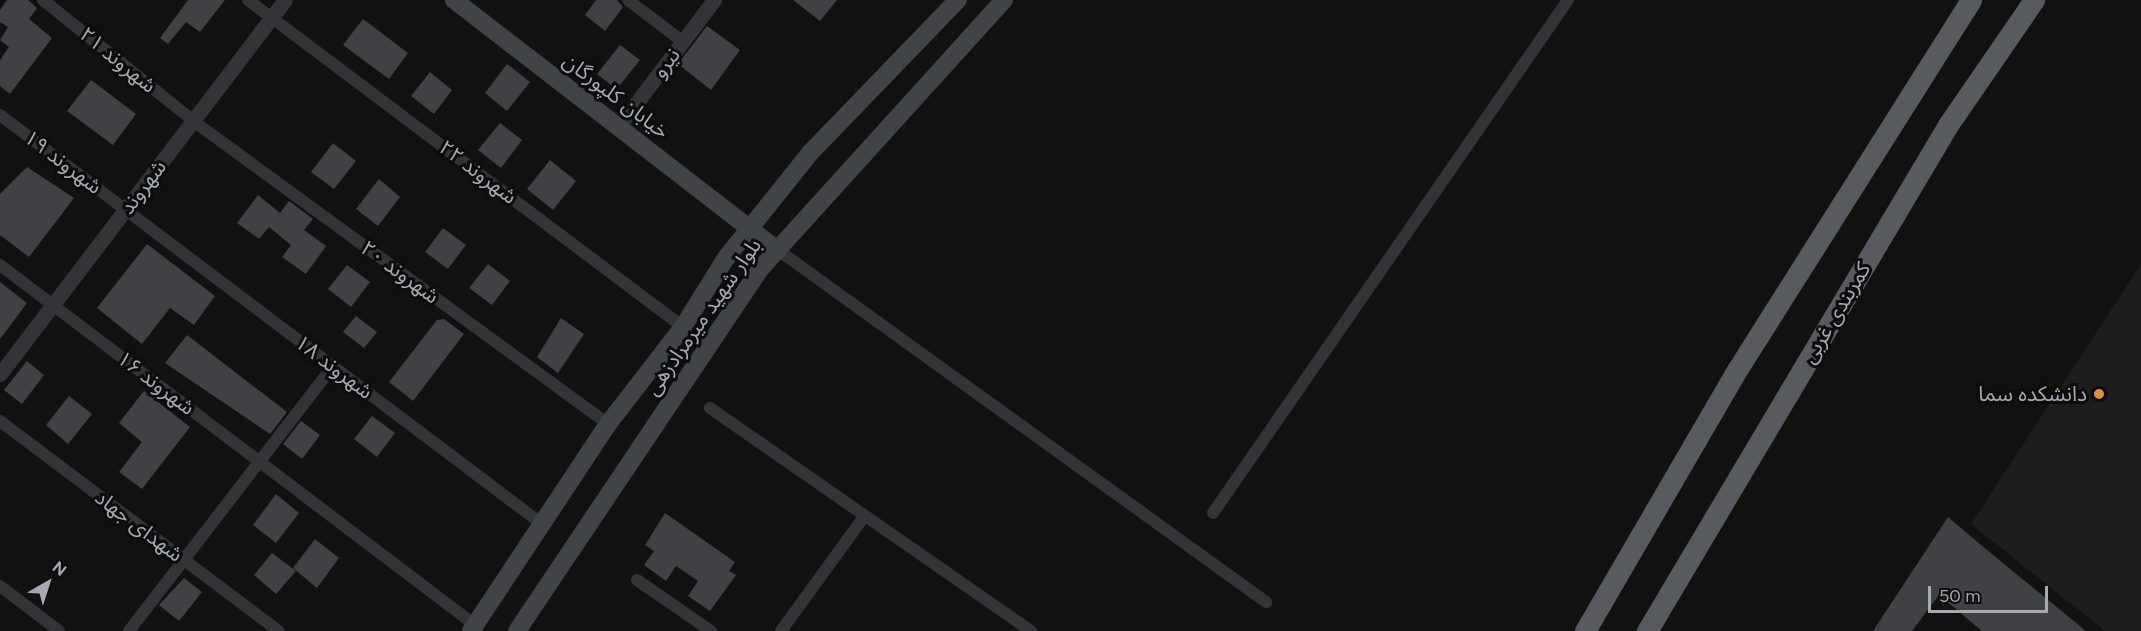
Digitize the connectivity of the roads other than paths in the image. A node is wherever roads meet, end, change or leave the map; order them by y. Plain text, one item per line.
1 (43, 0) edge
2 (248, 0) edge
3 (285, 0) edge
4 (454, 0) edge
5 (628, 0) edge
6 (714, 0) edge
7 (958, 0) edge
8 (1004, 0) edge
9 (1568, 0) edge
10 (1971, 0) edge
11 (2034, 0) edge
12 (272, 18) junction
13 (682, 41) junction
14 (0, 115) edge
15 (192, 120) junction
16 (619, 126) junction
17 (126, 209) junction
18 (751, 227) junction
19 (778, 250) junction
20 (0, 265) edge
21 (53, 305) junction
22 (683, 327) junction
23 (333, 366) junction
24 (0, 374) edge
25 (710, 408) dead end
26 (0, 421) edge
27 (608, 424) junction
28 (260, 461) junction
29 (1213, 513) dead end
30 (863, 518) junction
31 (542, 524) junction
32 (184, 560) junction
33 (637, 580) dead end
34 (0, 586) edge
35 (1266, 602) dead end
36 (473, 628) edge
37 (522, 629) edge
38 (59, 631) edge
39 (129, 631) edge
40 (279, 631) edge
41 (711, 631) edge
42 (781, 631) edge
43 (1031, 631) edge
44 (1585, 631) edge
45 (1647, 631) edge

1 - 15 street, شهروند ۲۱
2 - 12 street, شهروند ۲۲
3 - 12 street, شهروند
4 - 16 main road, خیابان کلپورگان
5 - 13 street
6 - 13 street, نیرو
7 - 18 main road, بلوار شهید میرمرادزهی
8 - 19 main road, بلوار شهید میرمرادزهی
9 - 29 street
10 - 44 highway
11 - 45 highway, کمربندی غربی
12 - 15 street, شهروند
12 - 22 street, شهروند ۲۲
13 - 16 street, نیرو
14 - 17 street, شهروند ۱۹
15 - 17 street, شهروند
15 - 27 street, شهروند ۲۰
16 - 18 main road, خیابان کلپورگان
17 - 21 street, شهروند
17 - 23 street, شهروند ۱۸
18 - 19 main road, خیابان کلپورگان
18 - 22 main road, بلوار شهید میرمرادزهی
19 - 35 street
19 - 37 main road, بلوار شهید میرمرادزهی
20 - 21 street, شهروند ۱۶
21 - 24 street, شهروند
21 - 28 street, شهروند ۱۶
22 - 27 main road, بلوار شهید میرمرادزهی
23 - 28 street
23 - 31 street, شهروند ۱۸
25 - 30 street
26 - 32 street, شهدای جهاد
27 - 31 main road, بلوار شهید میرمرادزهی
28 - 32 street
28 - 36 street, شهروند ۱۶
30 - 42 street
30 - 43 street
31 - 36 main road, بلوار شهید میرمرادزهی
32 - 39 street
32 - 40 street, شهدای جهاد
33 - 41 street
34 - 38 street

